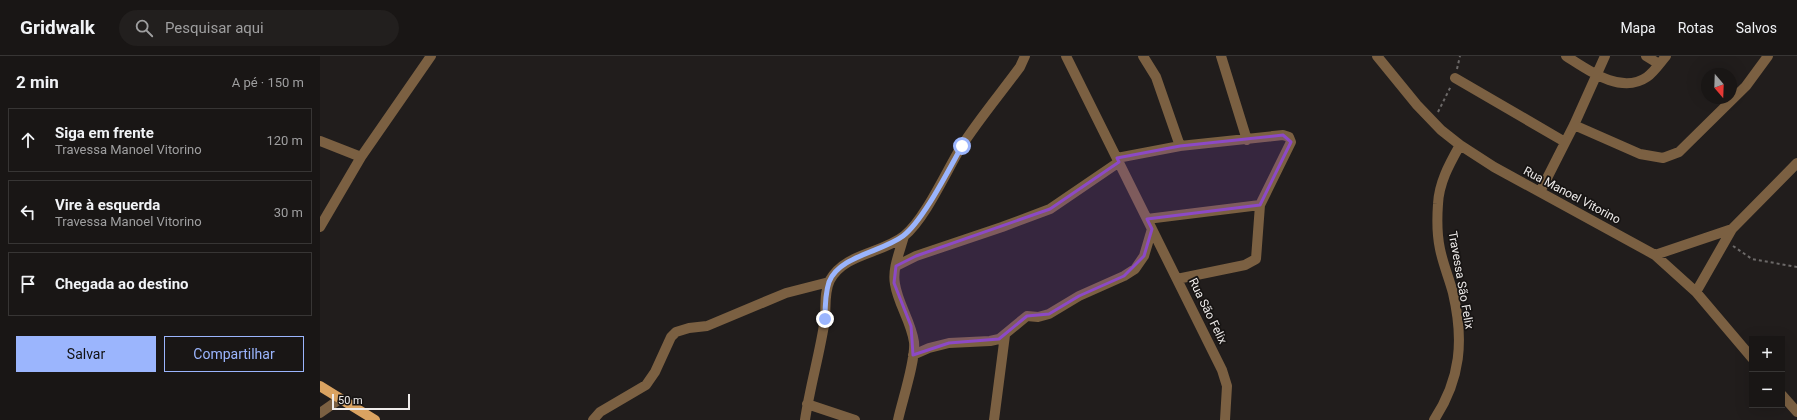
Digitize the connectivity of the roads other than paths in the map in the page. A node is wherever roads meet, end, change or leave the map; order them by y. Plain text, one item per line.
1 (431, 56) edge
2 (1025, 56) edge
3 (1066, 56) edge
4 (1143, 56) edge
5 (1221, 56) edge
6 (1376, 56) edge
7 (1566, 56) edge
8 (1605, 56) edge
9 (1646, 56) edge
10 (1768, 56) edge
11 (1662, 60) edge
12 (1596, 75) junction
13 (1455, 78) road end
14 (1574, 125) junction
15 (1247, 140) junction
16 (320, 141) edge
17 (1565, 142) junction
18 (1460, 145) junction
19 (1180, 146) junction
20 (361, 157) junction
21 (1118, 160) junction
22 (1797, 163) edge
23 (1540, 192) junction
24 (1260, 205) junction
25 (1147, 219) junction
26 (320, 227) edge
27 (1152, 229) junction
28 (1732, 229) junction
29 (904, 236) junction
30 (1656, 255) junction
31 (896, 266) junction
32 (1177, 279) junction
33 (829, 282) junction
34 (1696, 292) junction
35 (1005, 335) junction
36 (1749, 354) edge
37 (913, 355) junction
38 (320, 386) edge
39 (1785, 398) edge
40 (340, 399) junction
41 (807, 404) junction
42 (1797, 412) edge
43 (320, 413) edge
44 (375, 420) edge
45 (592, 420) edge
46 (805, 420) edge
47 (855, 420) edge
48 (898, 420) edge
49 (994, 420) edge
50 (1224, 420) edge
51 (1434, 420) edge

1 - 20 street
2 - 29 street
3 - 21 street, Rua São Felix
4 - 19 street
5 - 15 street
6 - 18 street, Rua Manoel Vitorino
7 - 12 street
8 - 12 street
9 - 11 street
10 - 14 street
11 - 12 street
12 - 14 street
13 - 17 street
14 - 17 street
15 - 19 street
15 - 24 street
16 - 20 street
17 - 23 street
18 - 23 street, Rua Manoel Vitorino
18 - 51 street, Travessa São Felix
19 - 21 street
20 - 26 street
21 - 25 street, Rua São Felix
21 - 31 street
22 - 28 street
23 - 30 street, Rua Manoel Vitorino
24 - 25 street
24 - 32 street
25 - 27 street, Rua São Felix
27 - 32 street, Rua São Felix
27 - 35 street
28 - 30 street
28 - 34 street
29 - 31 street
29 - 33 street
30 - 34 street, Rua Manoel Vitorino
31 - 37 street
32 - 50 street, Rua São Felix
33 - 41 street
33 - 45 street
34 - 36 street, Rua Manoel Vitorino
35 - 37 street
35 - 49 street
37 - 48 street
38 - 40 main road
39 - 42 street
40 - 43 street
40 - 44 main road
41 - 46 street
41 - 47 street

